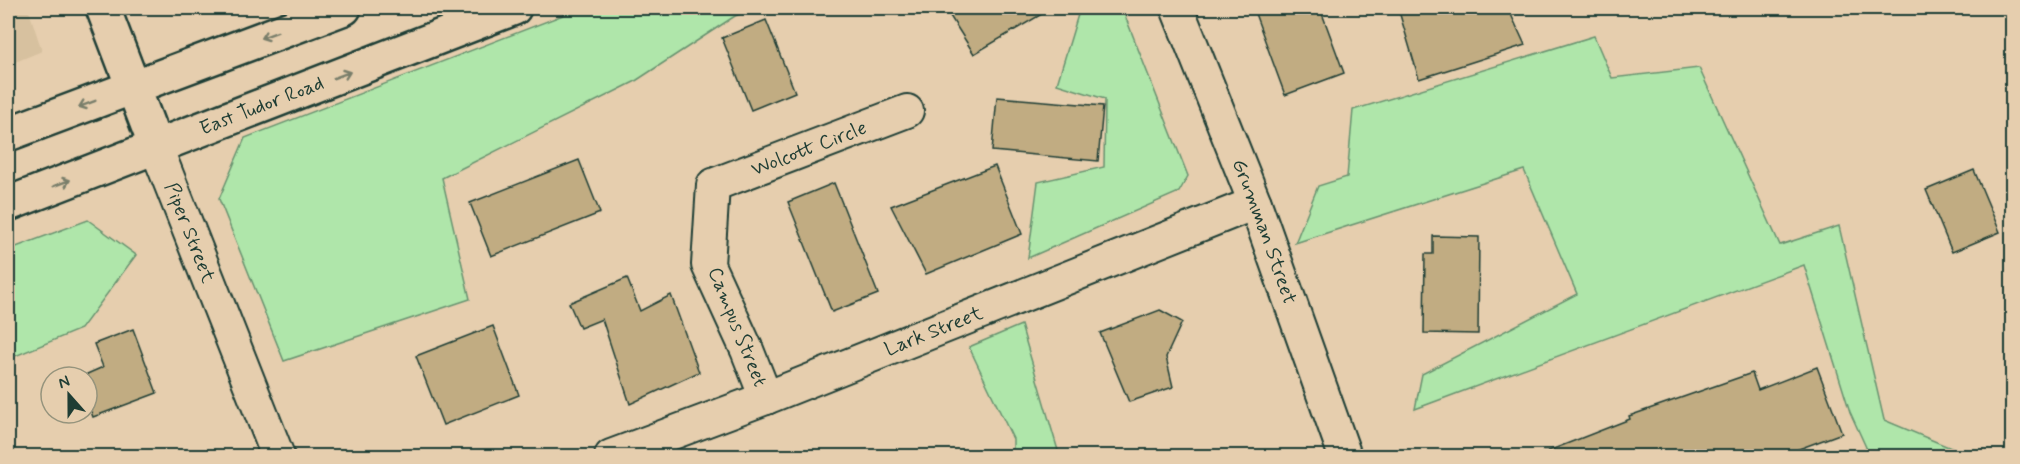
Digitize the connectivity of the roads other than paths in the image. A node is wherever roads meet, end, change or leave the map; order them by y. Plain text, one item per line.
1 (103, 8) edge
2 (344, 8) edge
3 (514, 8) edge
4 (1177, 8) edge
5 (132, 86) junction
6 (907, 111) dead end
7 (8, 134) edge
8 (156, 147) junction
9 (713, 185) joint
10 (1255, 202) junction
11 (8, 204) edge
12 (766, 398) junction
13 (278, 456) edge
14 (611, 456) edge
15 (1345, 456) edge

1 - 5 main road, Piper Street
2 -> 5 main road
8 -> 3 main road, East Tudor Road
4 - 10 street, Grumman Street
5 -> 7 main road
5 - 8 main road, Piper Street
6 - 9 street, Wolcott Circle
11 -> 8 main road, East Tudor Road
8 - 13 street, Piper Street
9 - 12 street, Campus Street
10 - 12 street, Lark Street
10 - 15 street, Grumman Street
12 - 14 street, Lark Street

